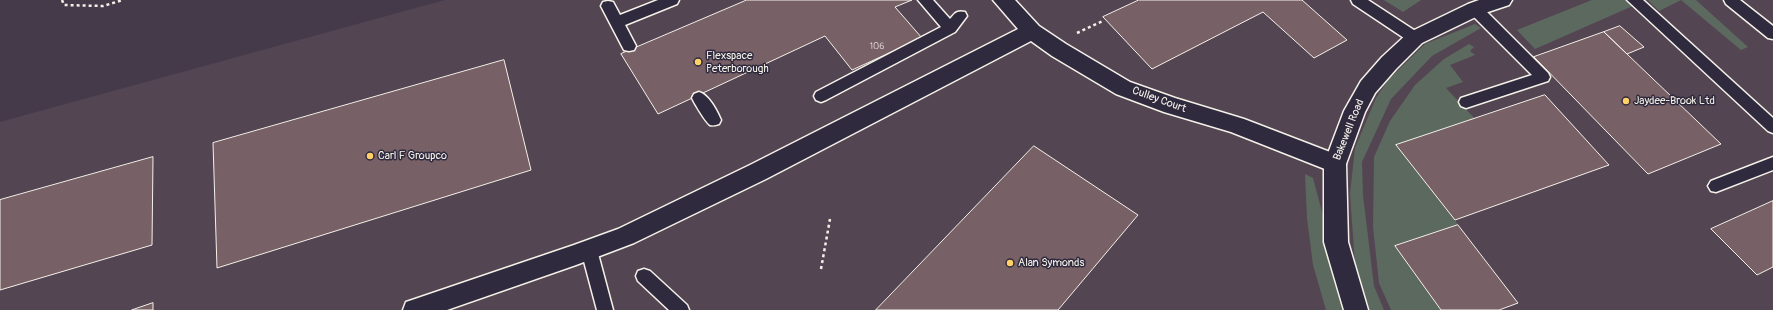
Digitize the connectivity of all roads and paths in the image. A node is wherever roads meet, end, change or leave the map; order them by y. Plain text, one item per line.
1 (62, 0) edge
2 (123, 0) edge
3 (672, 0) edge
4 (925, 0) edge
5 (1003, 0) edge
6 (1358, 0) edge
7 (1502, 0) edge
8 (1634, 0) edge
9 (1730, 0) edge
10 (608, 6) dead end
11 (1475, 9) junction
12 (960, 16) dead end
13 (1103, 21) dead end
14 (617, 22) junction
15 (950, 28) junction
16 (1032, 31) junction
17 (1773, 34) edge
18 (1073, 35) dead end
19 (1415, 38) junction
20 (630, 46) dead end
21 (822, 96) dead end
22 (699, 98) dead end
23 (1466, 102) dead end
24 (714, 120) dead end
25 (1773, 126) edge
26 (1773, 163) edge
27 (1335, 164) junction
28 (1716, 186) dead end
29 (830, 219) dead end
30 (589, 250) junction
31 (821, 269) dead end
32 (644, 276) dead end
33 (415, 310) edge
34 (605, 310) edge
35 (681, 310) edge
36 (1356, 310) edge

1 - 2 path
3 - 14 lane
4 - 15 lane
5 - 16 street, Culley Court
6 - 19 lane
7 - 11 street, Bakewell Road
8 - 25 lane
9 - 17 lane
10 - 14 lane
11 - 19 street, Bakewell Road
11 - 23 lane
12 - 15 lane
13 - 18 path
14 - 20 lane
15 - 21 lane
16 - 27 street, Culley Court
16 - 30 street
19 - 27 street, Bakewell Road
22 - 24 lane
26 - 28 lane
27 - 36 street, Bakewell Road
29 - 31 path
30 - 33 street
30 - 34 lane
32 - 35 lane

